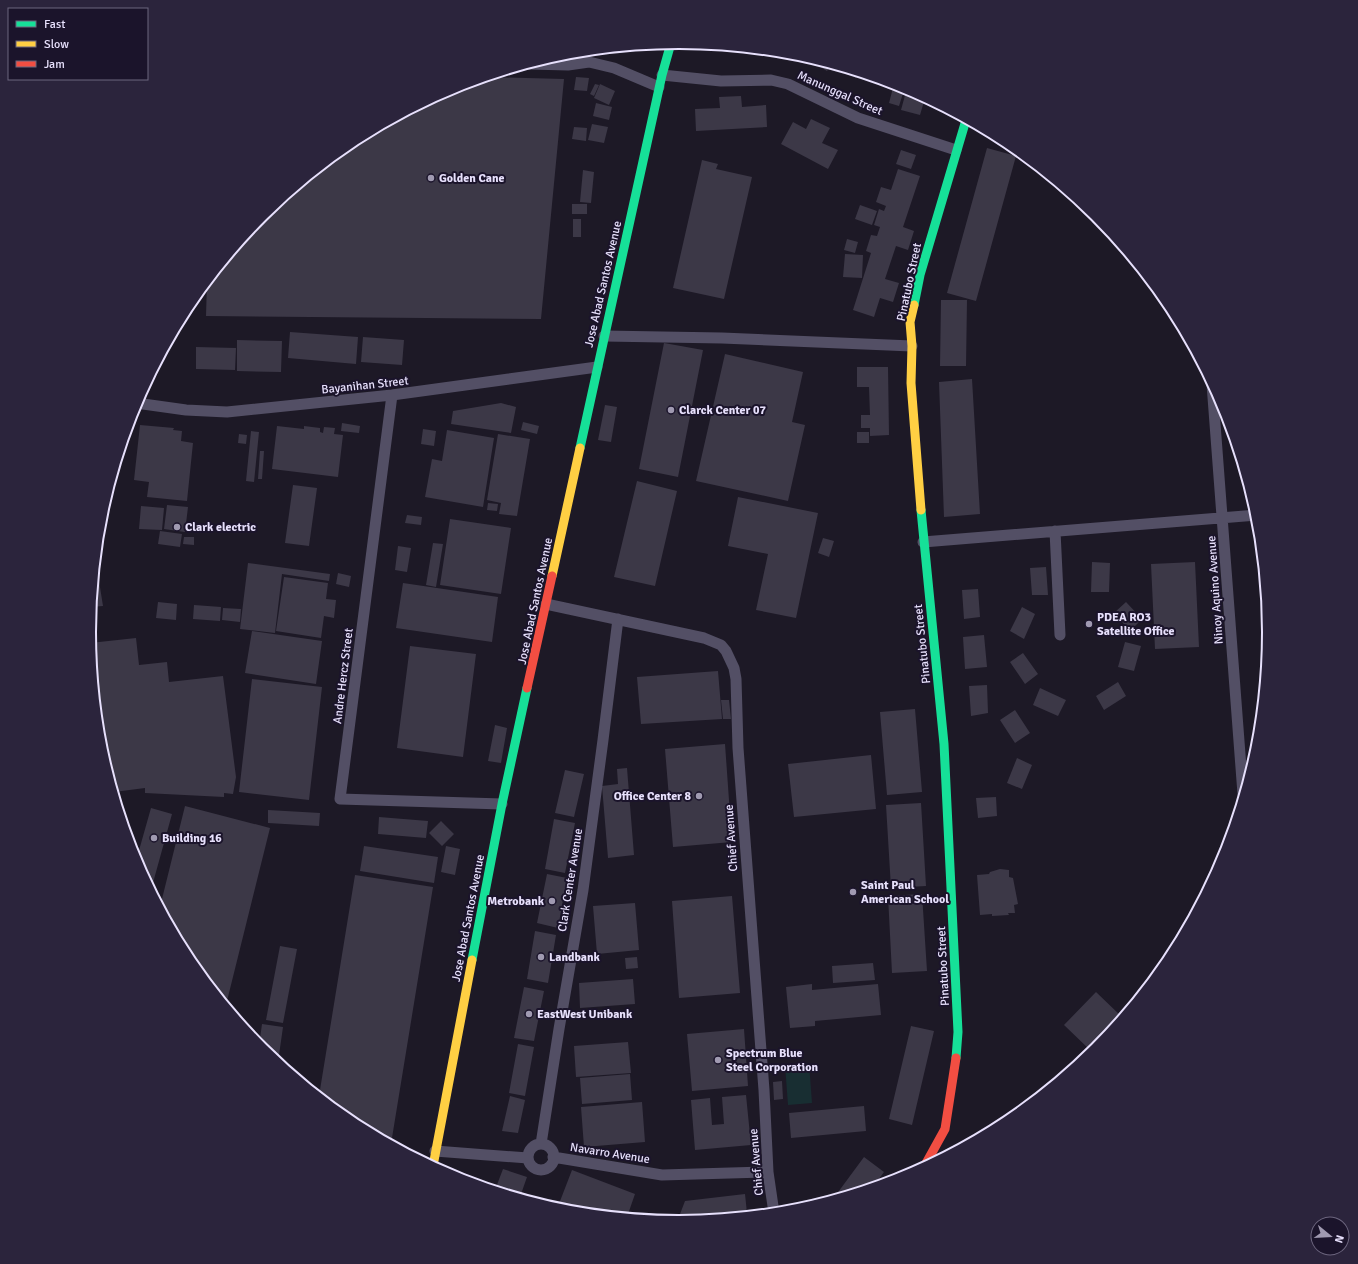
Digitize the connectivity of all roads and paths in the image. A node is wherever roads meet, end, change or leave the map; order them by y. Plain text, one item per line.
1 (669, 49) edge
2 (547, 64) edge
3 (662, 75) junction
4 (659, 87) junction
5 (965, 124) edge
6 (956, 150) junction
7 (604, 336) junction
8 (912, 346) junction
9 (597, 367) junction
10 (392, 395) junction
11 (1213, 398) edge
12 (142, 404) edge
13 (1250, 516) edge
14 (1223, 518) junction
15 (1055, 531) junction
16 (924, 542) junction
17 (546, 604) junction
18 (618, 619) junction
19 (1060, 635) dead end
20 (1242, 782) edge
21 (502, 804) junction
22 (541, 1144) junction
23 (435, 1151) junction
24 (528, 1158) junction
25 (553, 1158) junction
26 (928, 1159) edge
27 (433, 1161) edge
28 (768, 1172) junction
29 (773, 1207) edge

1 - 3 main road, Jose Abad Santos Avenue
2 - 4 street
3 - 4 main road, Jose Abad Santos Avenue
3 - 6 street, Manunggal Street
4 - 7 main road, Jose Abad Santos Avenue
5 - 6 main road, Pinatubo Street
6 - 8 main road, Pinatubo Street
7 - 8 street
7 - 9 main road, Jose Abad Santos Avenue
8 - 16 main road, Pinatubo Street
9 - 10 street, Bayanihan Street
9 - 17 main road, Jose Abad Santos Avenue
10 - 12 street, Bayanihan Street
10 - 21 street, Andre Hercz Street
11 - 14 street, Ninoy Aquino Avenue
13 - 14 street
14 - 15 street
14 - 20 street, Ninoy Aquino Avenue
15 - 16 street
15 - 19 street
16 - 26 main road, Pinatubo Street
17 - 18 street, Chief Avenue
17 - 21 main road, Jose Abad Santos Avenue
18 - 22 street, Clark Center Avenue
18 - 28 street, Chief Avenue
21 - 23 main road, Jose Abad Santos Avenue
22 - 24 street
22 - 25 street
23 - 24 street
23 - 27 main road, Jose Abad Santos Avenue
24 - 25 street
25 - 28 street, Navarro Avenue
28 - 29 street, Chief Avenue

